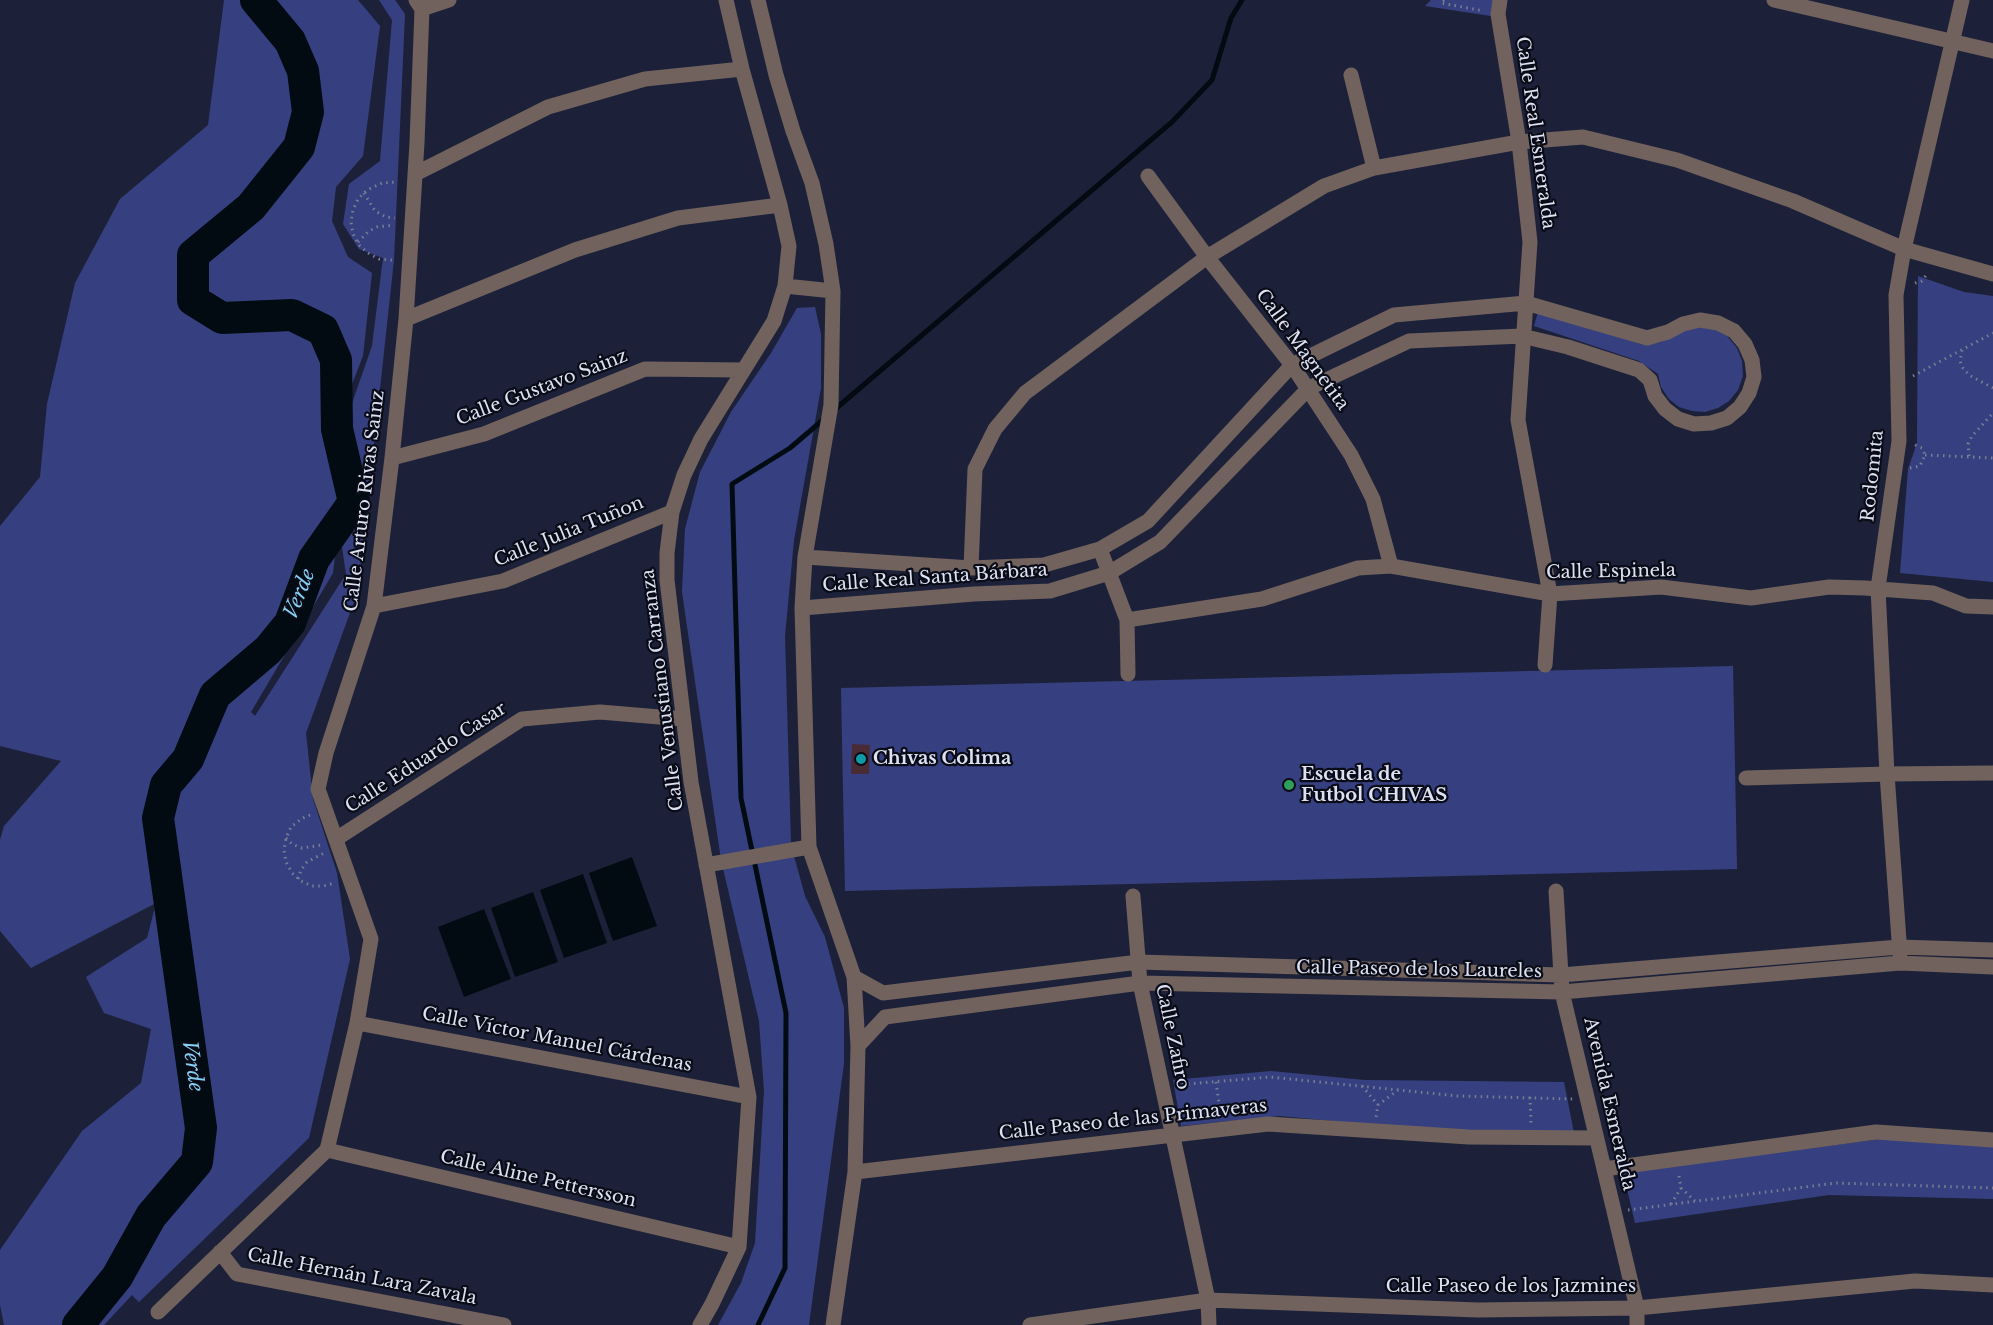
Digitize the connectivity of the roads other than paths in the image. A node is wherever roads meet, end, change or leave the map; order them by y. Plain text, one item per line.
1 (449, 0) edge
2 (726, 0) edge
3 (759, 0) edge
4 (1774, 0) edge
5 (1962, 0) edge
6 (419, 5) edge
7 (1499, 7) edge
8 (1952, 40) junction
9 (1993, 51) edge
10 (742, 69) junction
11 (1351, 75) dead end
12 (1519, 142) junction
13 (1374, 168) junction
14 (415, 174) junction
15 (1148, 176) dead end
16 (780, 205) junction
17 (1904, 249) junction
18 (1208, 257) junction
19 (1993, 274) edge
20 (785, 286) junction
21 (833, 291) junction
22 (1526, 303) junction
23 (406, 319) junction
24 (1522, 336) junction
25 (1292, 365) junction
26 (743, 370) junction
27 (1309, 388) junction
28 (392, 458) junction
29 (672, 512) junction
30 (1100, 549) junction
31 (805, 557) junction
32 (1391, 566) junction
33 (972, 568) junction
34 (1109, 573) junction
35 (1878, 588) junction
36 (1550, 594) junction
37 (374, 606) junction
38 (802, 608) junction
39 (1993, 608) edge
40 (1127, 620) junction
41 (1545, 665) dead end
42 (1128, 674) dead end
43 (683, 719) junction
44 (1993, 773) edge
45 (1887, 774) junction
46 (1746, 778) dead end
47 (329, 842) junction
48 (809, 847) junction
49 (706, 865) junction
50 (1556, 891) dead end
51 (1133, 896) dead end
52 (1899, 947) junction
53 (1993, 950) edge
54 (1138, 962) junction
55 (1900, 963) junction
56 (1993, 967) edge
57 (1561, 975) junction
58 (854, 978) junction
59 (1140, 983) junction
60 (1562, 992) junction
61 (357, 1023) junction
62 (858, 1046) junction
63 (749, 1097) junction
64 (1172, 1134) junction
65 (1596, 1138) junction
66 (1993, 1140) edge
67 (327, 1150) junction
68 (1604, 1169) junction
69 (855, 1172) junction
70 (739, 1247) junction
71 (220, 1252) junction
72 (1993, 1285) edge
73 (1208, 1300) junction
74 (1637, 1308) junction
75 (158, 1312) dead end
76 (504, 1325) edge
77 (700, 1325) edge
78 (833, 1325) edge
79 (1030, 1325) edge
80 (1209, 1325) edge
81 (1637, 1325) edge

1 - 6 street
2 - 10 street, Calle Venustiano Carranza
3 - 21 street
4 - 8 street
5 - 8 street, Rodomita
6 - 14 street, Calle Arturo Rivas Sainz
7 - 12 street, Calle Real Esmeralda
8 - 9 street
8 - 17 street, Rodomita
10 - 14 street
10 - 16 street, Calle Venustiano Carranza
11 - 13 street
12 - 13 street
12 - 17 street
12 - 22 street, Calle Real Esmeralda
13 - 18 street
14 - 23 street, Calle Arturo Rivas Sainz
15 - 18 street, Calle Magnetita
16 - 20 street, Calle Venustiano Carranza
16 - 23 street
17 - 19 street
17 - 35 street, Rodomita
18 - 25 street, Calle Magnetita
18 - 33 street
20 - 21 street
20 - 26 street, Calle Venustiano Carranza
21 - 31 street
22 - 24 street, Calle Real Esmeralda
22 - 24 street, Calle Real Santa Bárbara
22 - 25 street, Calle Real Santa Bárbara
23 - 28 street, Calle Arturo Rivas Sainz
24 - 27 street, Calle Real Santa Bárbara
24 - 36 street, Calle Real Esmeralda
25 - 27 street, Calle Magnetita
25 - 30 street, Calle Real Santa Bárbara
26 - 28 street, Calle Gustavo Sainz
26 - 29 street, Calle Venustiano Carranza
27 - 32 street, Calle Magnetita
27 - 34 street, Calle Real Santa Bárbara
28 - 37 street, Calle Arturo Rivas Sainz
29 - 37 street, Calle Julia Tuñon
29 - 43 street, Calle Venustiano Carranza
30 - 33 street, Calle Real Santa Bárbara
30 - 34 street
31 - 33 street, Calle Real Santa Bárbara
31 - 38 street
32 - 36 street, Calle Espinela
32 - 40 street, Calle Espinela
34 - 38 street, Calle Real Santa Bárbara
34 - 40 street
35 - 36 street, Calle Espinela
35 - 39 street, Calle Espinela
35 - 45 street, Rodomita
36 - 41 street, Calle Real Esmeralda
37 - 47 street, Calle Arturo Rivas Sainz
38 - 48 street
40 - 42 street
43 - 47 street, Calle Eduardo Casar
43 - 49 street, Calle Venustiano Carranza
44 - 45 street
45 - 46 street
45 - 52 street, Rodomita
47 - 61 street, Calle Arturo Rivas Sainz
48 - 49 street
48 - 58 street
49 - 63 street, Calle Venustiano Carranza
50 - 57 street, Avenida Esmeralda
51 - 54 street, Calle Zafiro
52 - 53 street, Calle Paseo de los Laureles
52 - 55 street, Rodomita
52 - 57 street, Calle Paseo de los Laureles
54 - 57 street, Calle Paseo de los Laureles
54 - 58 street, Calle Paseo de los Laureles
54 - 59 street, Calle Zafiro
55 - 56 street, Calle Paseo de los Laureles
55 - 60 street, Calle Paseo de los Laureles
57 - 60 street, Avenida Esmeralda
58 - 62 street
59 - 60 street, Calle Paseo de los Laureles
59 - 62 street, Calle Paseo de los Laureles
59 - 64 street, Calle Zafiro
60 - 65 street, Avenida Esmeralda
61 - 63 street, Calle Víctor Manuel Cárdenas
61 - 67 street, Calle Arturo Rivas Sainz
62 - 69 street
63 - 70 street, Calle Venustiano Carranza
64 - 65 street, Calle Paseo de las Primaveras
64 - 69 street, Calle Paseo de las Primaveras
64 - 73 street, Calle Zafiro
65 - 68 street, Avenida Esmeralda
66 - 68 street
67 - 70 street, Calle Aline Pettersson
67 - 71 street
68 - 74 street, Avenida Esmeralda
69 - 78 street
70 - 77 street, Calle Venustiano Carranza
71 - 75 street
71 - 76 street, Calle Hernán Lara Zavala
72 - 74 street, Calle Paseo de los Jazmines
73 - 74 street, Calle Paseo de los Jazmines
73 - 79 street, Calle Paseo de los Jazmines
73 - 80 street, Calle Zafiro
74 - 81 street, Avenida Esmeralda

